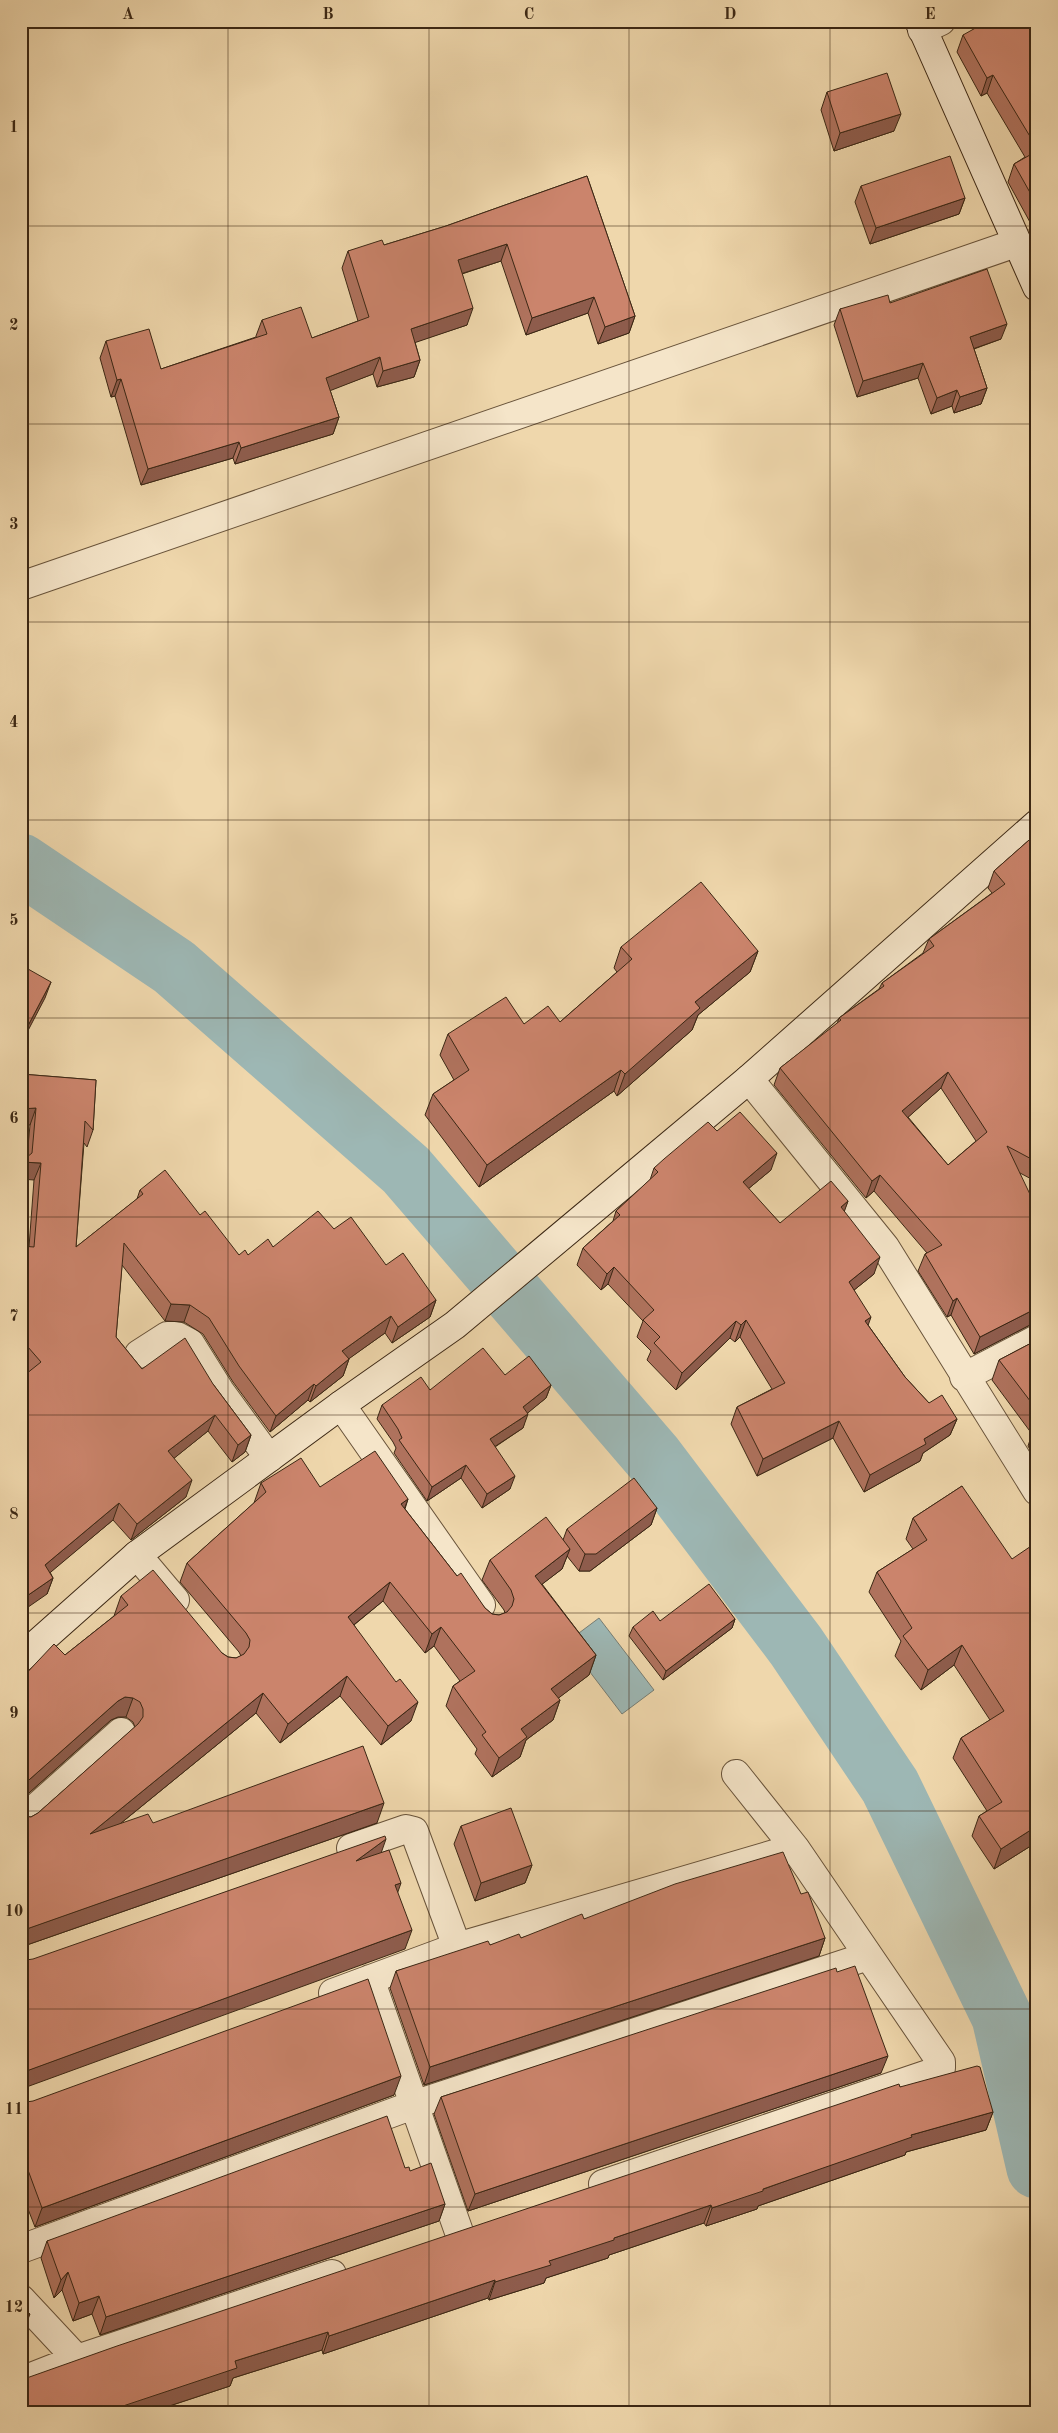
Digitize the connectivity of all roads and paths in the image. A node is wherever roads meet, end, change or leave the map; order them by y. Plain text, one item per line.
1 (927, 24) edge
2 (1016, 243) junction
3 (1037, 288) edge
4 (21, 586) edge
5 (1037, 824) edge
6 (749, 1079) junction
7 (1037, 1339) edge
8 (139, 1354) dead end
9 (964, 1377) junction
10 (340, 1405) junction
11 (269, 1458) junction
12 (1037, 1492) edge
13 (137, 1556) junction
14 (189, 1616) edge
15 (491, 1619) edge
16 (21, 1658) edge
17 (121, 1732) dead end
18 (736, 1774) dead end
19 (21, 1820) edge
20 (794, 1848) junction
21 (331, 1855) edge
22 (457, 1947) junction
23 (868, 1956) junction
24 (370, 1979) junction
25 (306, 2003) edge
26 (416, 2104) junction
27 (581, 2191) edge
28 (487, 2223) edge
29 (459, 2232) junction
30 (431, 2242) edge
31 (21, 2249) edge
32 (357, 2266) edge
33 (21, 2299) edge
34 (77, 2359) junction
35 (21, 2381) edge

1 - 2 street
2 - 3 street
2 - 4 street
5 - 6 street
6 - 9 street
6 - 10 street
7 - 9 street
8 - 11 street
9 - 12 street
10 - 11 street
10 - 15 street
11 - 13 street
13 - 14 street
13 - 16 street
17 - 19 street
18 - 20 street
20 - 22 street
20 - 23 street
21 - 22 street
22 - 24 street
23 - 26 street
23 - 27 street
24 - 25 street
24 - 26 street
26 - 29 street
26 - 31 street
28 - 29 street
29 - 30 street
32 - 34 street
33 - 34 street
34 - 35 street

